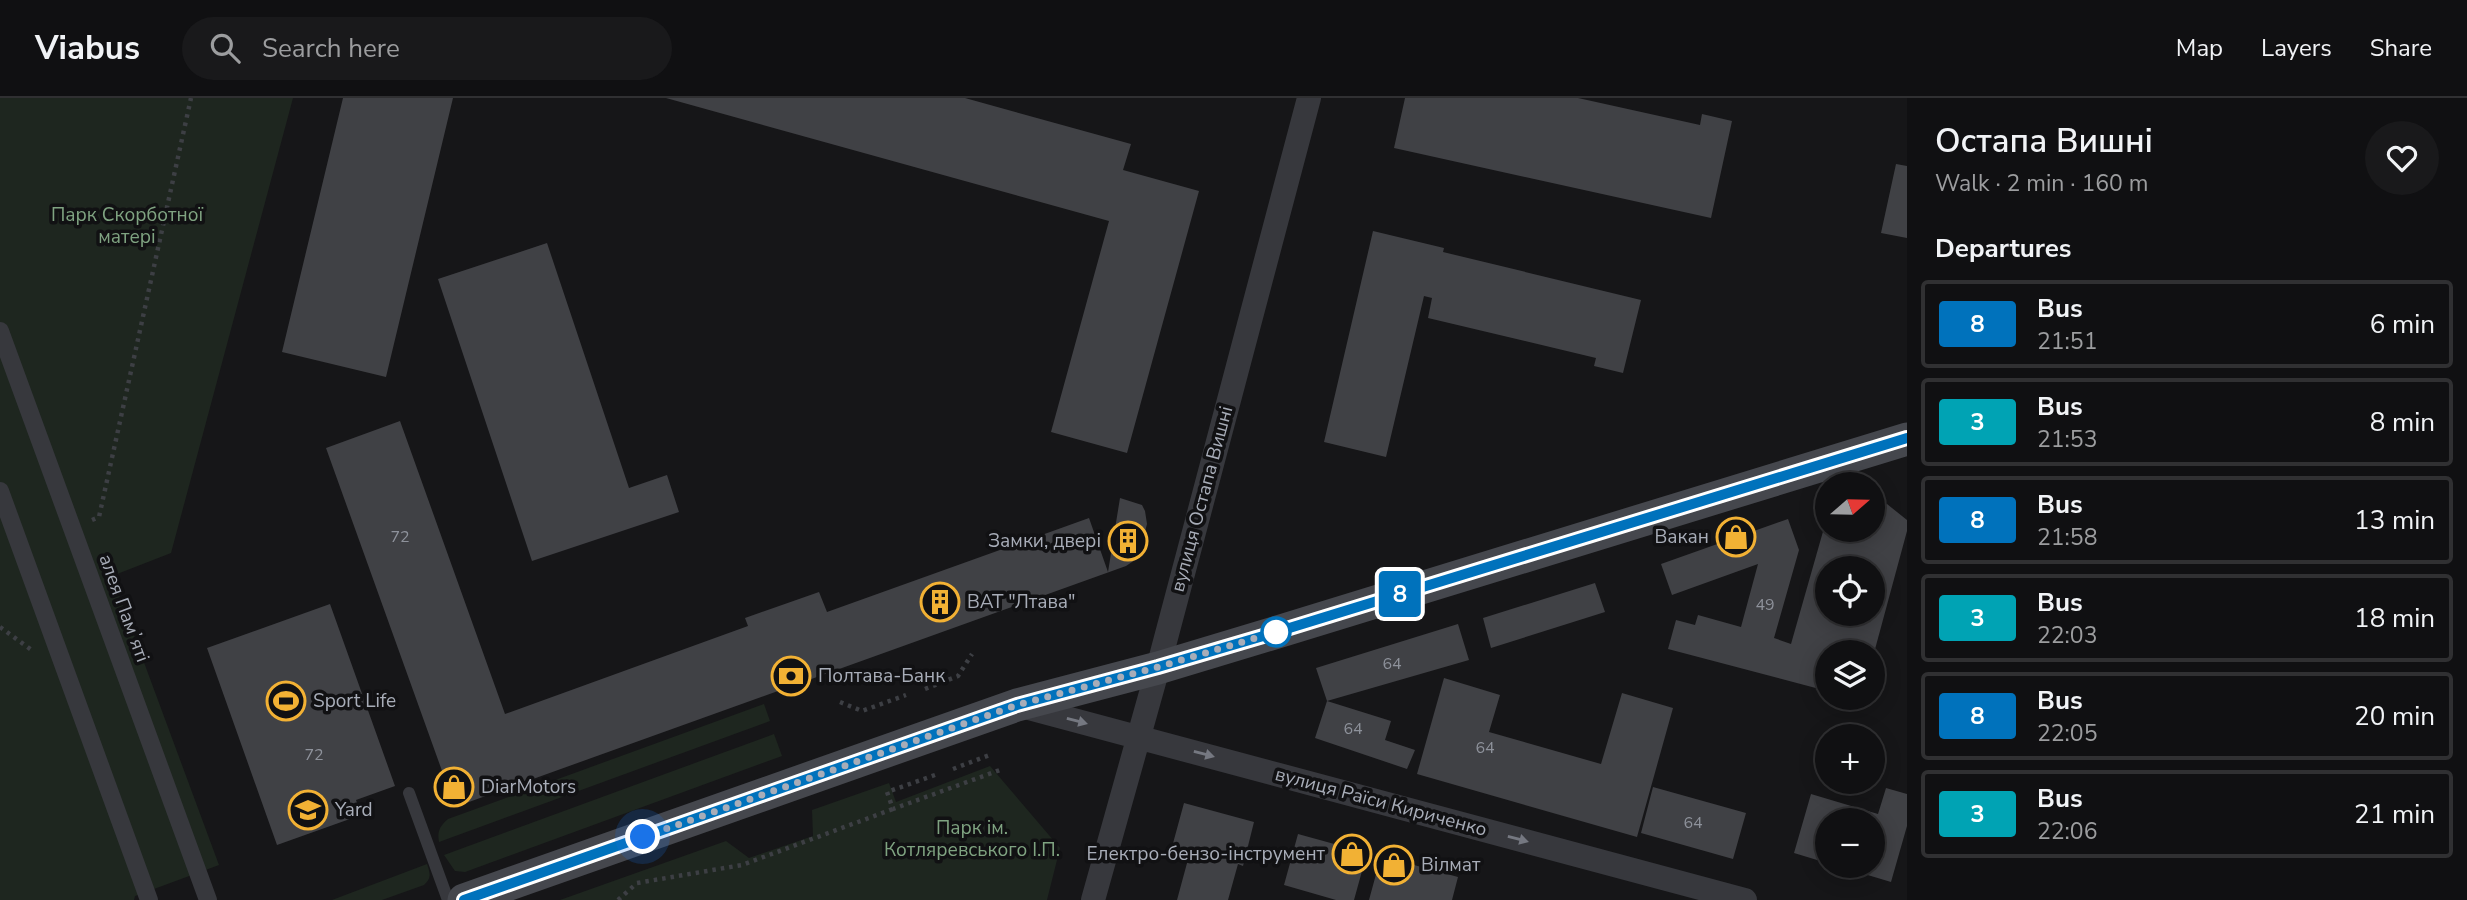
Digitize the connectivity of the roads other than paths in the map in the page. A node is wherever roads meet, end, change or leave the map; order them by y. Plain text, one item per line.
1 (1309, 98) edge
2 (0, 331) edge
3 (1907, 439) edge
4 (0, 491) edge
5 (1158, 667) junction
6 (1017, 705) junction
7 (1138, 737) junction
8 (410, 793) dead end
9 (149, 900) edge
10 (208, 900) edge
11 (449, 900) edge
12 (464, 900) edge
13 (1093, 900) edge
14 (1745, 900) edge

1 - 5 street, вулиця Остапа Вишні
2 - 10 street, алея Памʼяті
3 - 5 main road
4 - 9 street
5 - 6 main road
5 - 7 street, вулиця Остапа Вишні
6 -> 7 street, вулиця Раїси Кириченко
6 - 12 main road
7 - 13 street, вулиця Остапа Вишні
7 -> 14 street, вулиця Раїси Кириченко
8 - 11 lane

